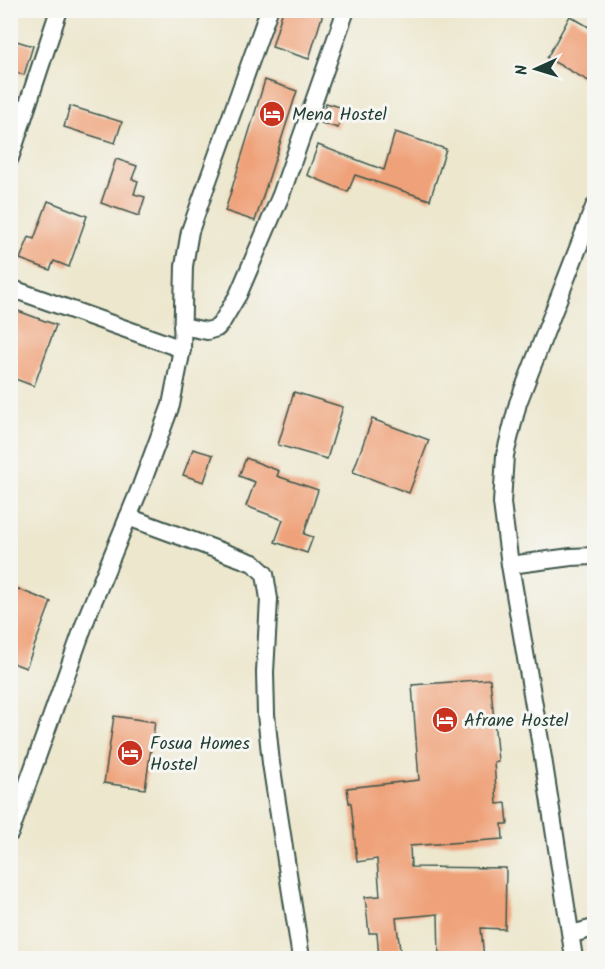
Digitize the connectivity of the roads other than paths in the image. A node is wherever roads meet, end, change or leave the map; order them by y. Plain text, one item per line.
1 (59, 10) edge
2 (269, 10) edge
3 (346, 10) edge
4 (10, 158) edge
5 (594, 207) edge
6 (10, 288) edge
7 (182, 326) junction
8 (182, 349) junction
9 (128, 517) junction
10 (594, 556) edge
11 (510, 565) junction
12 (10, 833) edge
13 (594, 928) edge
14 (572, 934) junction
15 (301, 958) edge
16 (574, 958) edge

1 - 4 street
2 - 7 street
3 - 7 street
5 - 11 street
6 - 8 street
7 - 8 street
8 - 9 street
9 - 12 street
9 - 15 street
10 - 11 street
11 - 14 street
13 - 14 street
14 - 16 street

